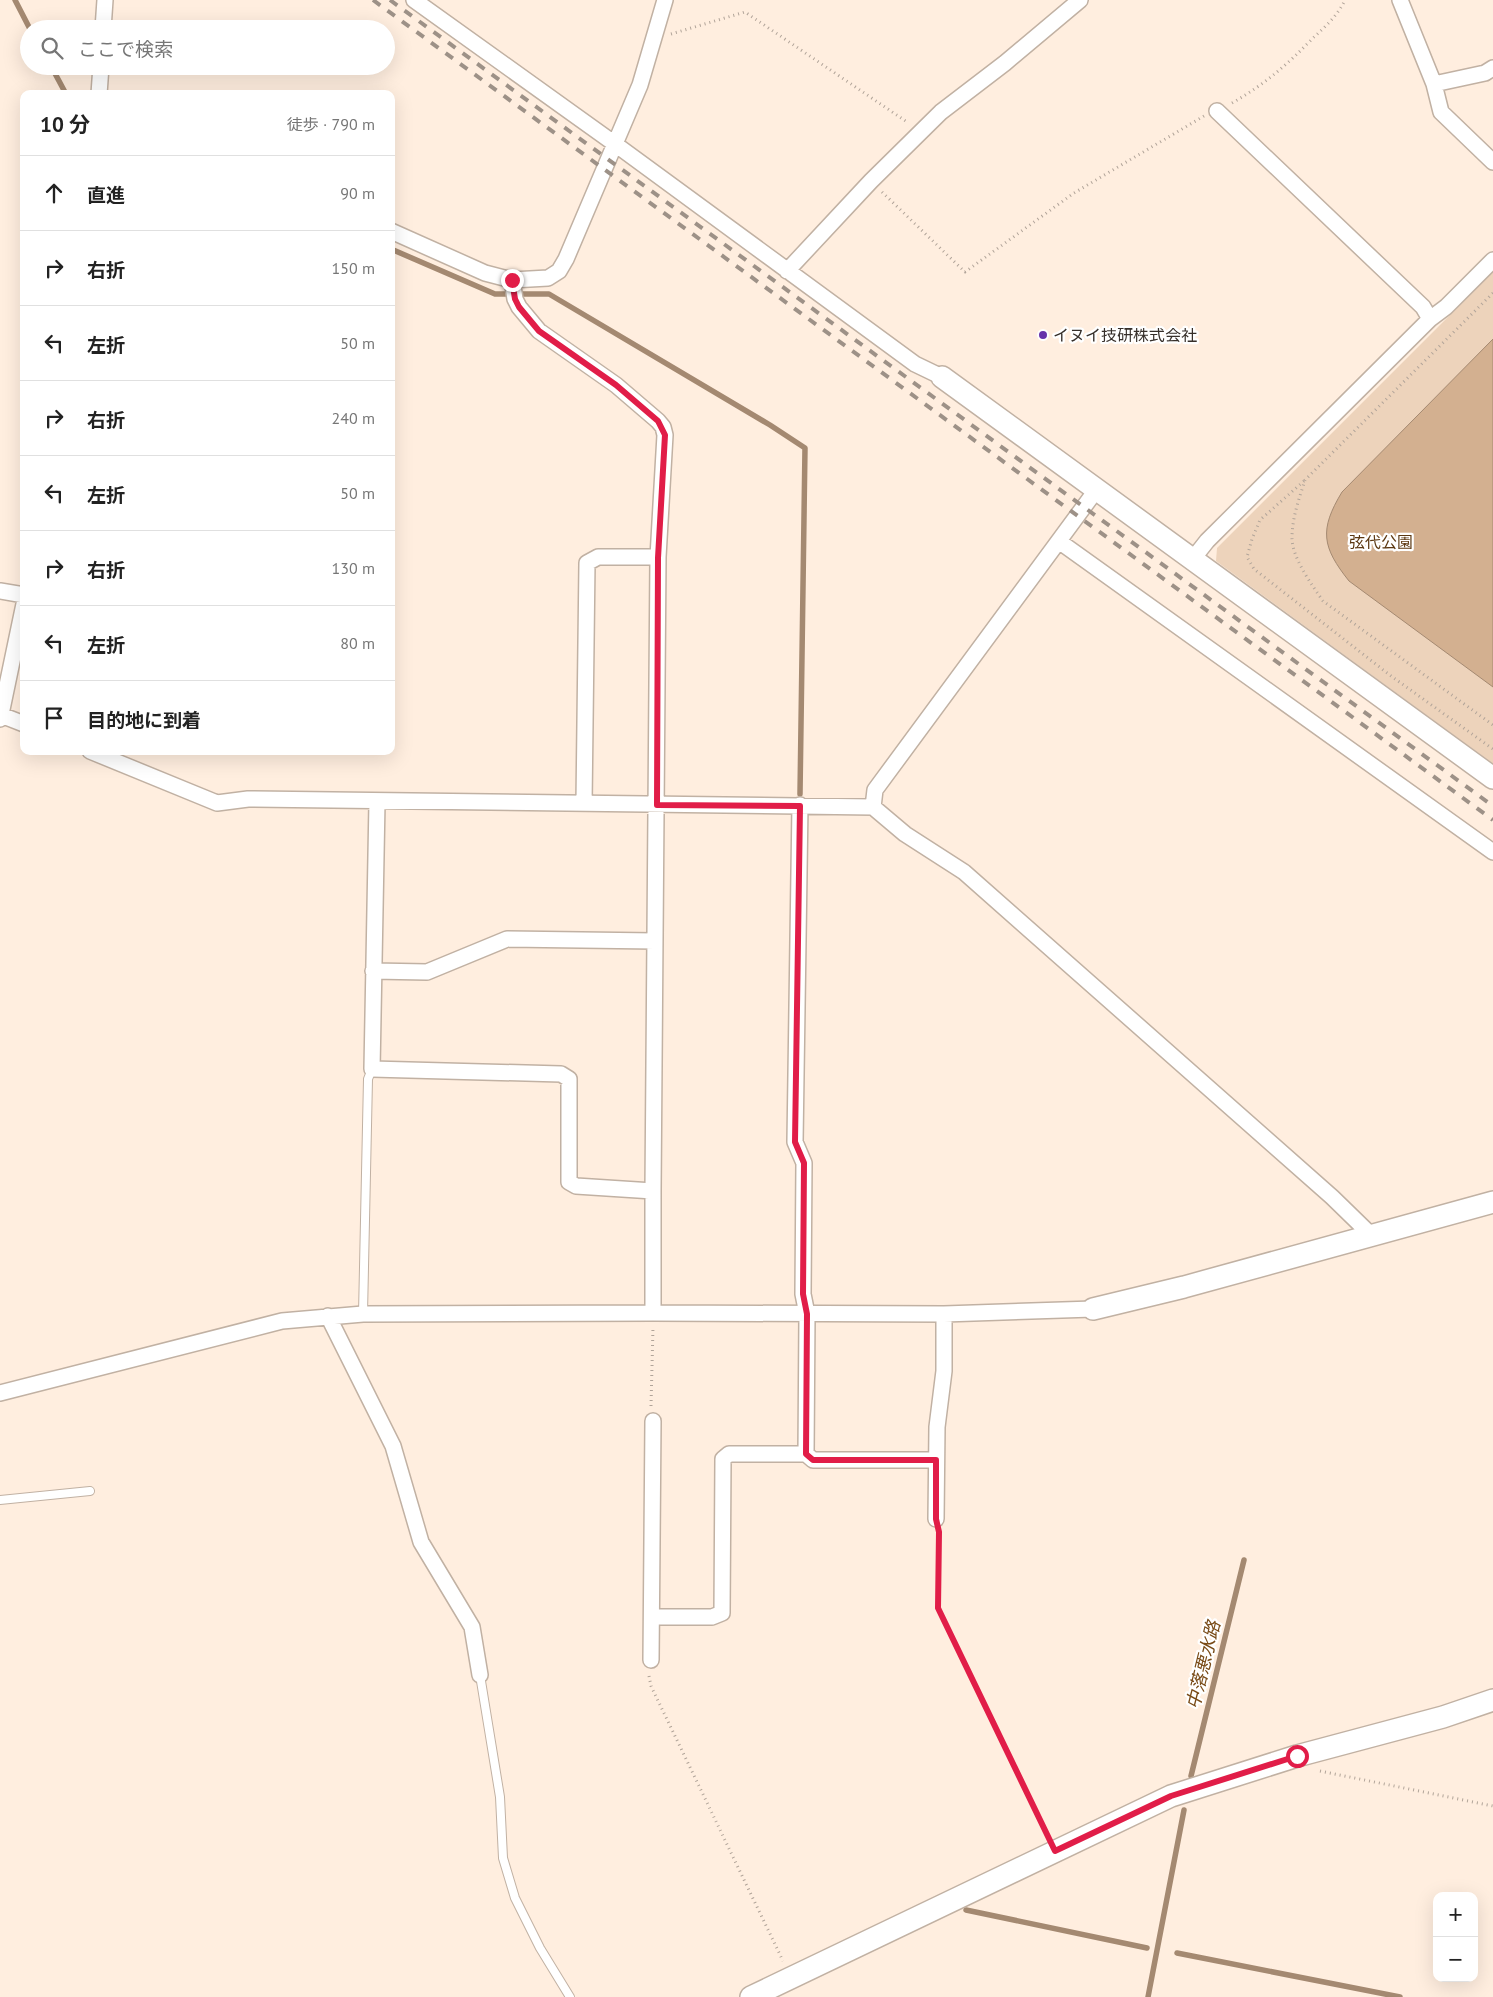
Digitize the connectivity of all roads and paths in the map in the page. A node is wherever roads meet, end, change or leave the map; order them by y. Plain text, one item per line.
1 (105, 0) edge
2 (414, 0) edge
3 (664, 0) edge
4 (1080, 0) edge
5 (1345, 0) edge
6 (1400, 0) edge
7 (104, 20) edge
8 (654, 40) junction
9 (1493, 68) edge
10 (100, 75) edge
11 (1434, 84) junction
12 (99, 90) edge
13 (1217, 111) junction
14 (920, 131) junction
15 (615, 144) junction
16 (1493, 162) edge
17 (871, 181) junction
18 (395, 233) edge
19 (1493, 260) edge
20 (787, 271) junction
21 (512, 280) junction
22 (1493, 293) edge
23 (1430, 319) junction
24 (942, 376) joint
25 (1305, 480) junction
26 (1097, 490) junction
27 (1060, 542) junction
28 (658, 558) junction
29 (1192, 560) junction
30 (0, 591) edge
31 (20, 594) edge
32 (20, 623) edge
33 (0, 717) edge
34 (20, 723) edge
35 (1493, 725) edge
36 (1493, 749) edge
37 (100, 755) edge
38 (1493, 778) edge
39 (377, 802) junction
40 (584, 803) junction
41 (657, 805) junction
42 (800, 806) junction
43 (873, 807) junction
44 (1493, 852) edge
45 (656, 941) junction
46 (373, 971) junction
47 (372, 1069) junction
48 (653, 1191) junction
49 (1493, 1202) edge
50 (1370, 1234) junction
51 (1094, 1309) joint
52 (654, 1313) junction
53 (363, 1314) junction
54 (807, 1314) junction
55 (944, 1314) junction
56 (328, 1316) junction
57 (0, 1393) edge
58 (653, 1421) joint
59 (806, 1454) junction
60 (936, 1460) junction
61 (90, 1491) dead end
62 (0, 1500) edge
63 (936, 1519) joint
64 (652, 1617) junction
65 (651, 1660) joint
66 (480, 1675) joint
67 (1493, 1700) edge
68 (1297, 1756) junction
69 (1493, 1806) edge
70 (1055, 1851) junction
71 (791, 1978) junction
72 (570, 1997) edge
73 (751, 1997) edge

1 - 7 street
2 - 15 street
3 - 8 street
4 - 14 street
5 - 13 path
6 - 11 street
8 - 14 path
8 - 15 street
9 - 11 street
10 - 12 street
11 - 16 street
13 - 17 path
13 - 23 street
14 - 17 street
15 - 20 street
15 - 21 street
17 - 20 street
18 - 21 street
19 - 23 street
20 - 24 street
21 - 28 street
22 - 25 path
23 - 29 street
24 - 26 street
25 - 35 path
25 - 36 path
26 - 27 street
26 - 29 street
27 - 43 street
27 - 44 street
28 - 40 street
28 - 41 street
29 - 38 street
30 - 31 street
32 - 33 street
33 - 34 street
37 - 39 street
39 - 40 street
39 - 46 street
40 - 41 street
41 - 42 street
41 - 45 street
42 - 43 street
42 - 54 street
43 - 50 street
45 - 46 street
45 - 48 street
46 - 47 street
47 - 48 street
47 - 53 lane
48 - 52 street
49 - 50 street
50 - 51 street
51 - 55 street
52 - 53 street
52 - 54 street
52 - 58 path
53 - 56 street
54 - 55 street
54 - 59 street
55 - 60 street
56 - 57 street
56 - 66 street
58 - 64 street
59 - 60 street
59 - 64 street
60 - 63 street
61 - 62 lane
63 - 70 path
64 - 65 street
65 - 71 path
66 - 72 lane
67 - 68 street
68 - 69 path
68 - 70 street
70 - 71 street
71 - 73 street

